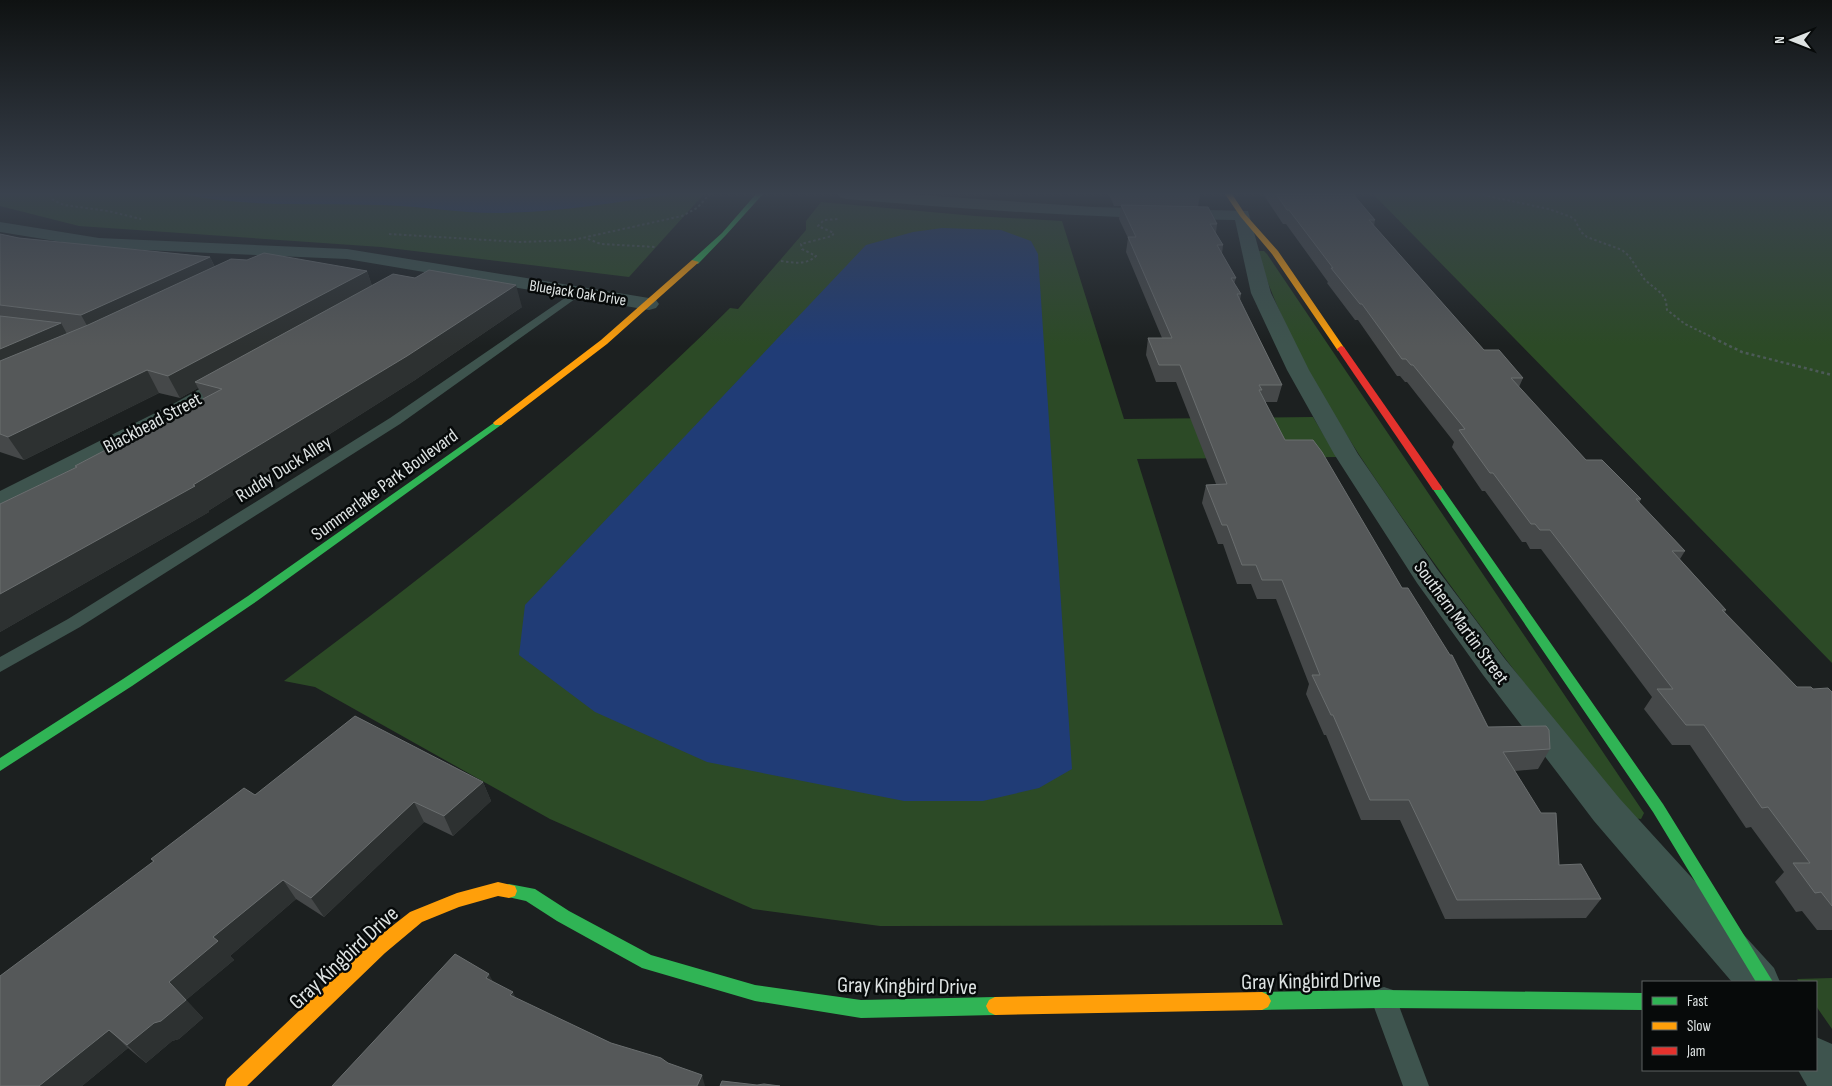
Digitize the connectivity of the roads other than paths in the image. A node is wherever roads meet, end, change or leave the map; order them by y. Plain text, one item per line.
1 (136, 245) edge
2 (713, 245) edge
3 (1247, 245) edge
4 (1268, 245) edge
5 (288, 250) junction
6 (266, 260) edge
7 (434, 268) junction
8 (402, 285) edge
9 (578, 292) junction
10 (649, 304) junction
11 (257, 366) edge
12 (0, 501) edge
13 (0, 666) edge
14 (0, 765) edge
15 (1758, 981) edge
16 (1764, 981) edge
17 (1384, 999) junction
18 (1642, 1002) edge
19 (1817, 1060) edge
20 (1832, 1083) edge
21 (234, 1086) edge
22 (1416, 1086) edge

1 - 5 street, Bluejack Oak Drive
2 - 10 street, Summerlake Park Boulevard
3 - 15 street, Southern Martin Street
4 - 16 street
5 - 6 lane
5 - 7 street, Bluejack Oak Drive
7 - 8 street
7 - 9 street, Bluejack Oak Drive
9 - 10 street, Bluejack Oak Drive
9 - 13 lane, Ruddy Duck Alley
10 - 14 street, Summerlake Park Boulevard
11 - 12 street, Blackbead Street
17 - 18 street, Gray Kingbird Drive
17 - 21 street, Gray Kingbird Drive
17 - 22 lane
19 - 20 street

